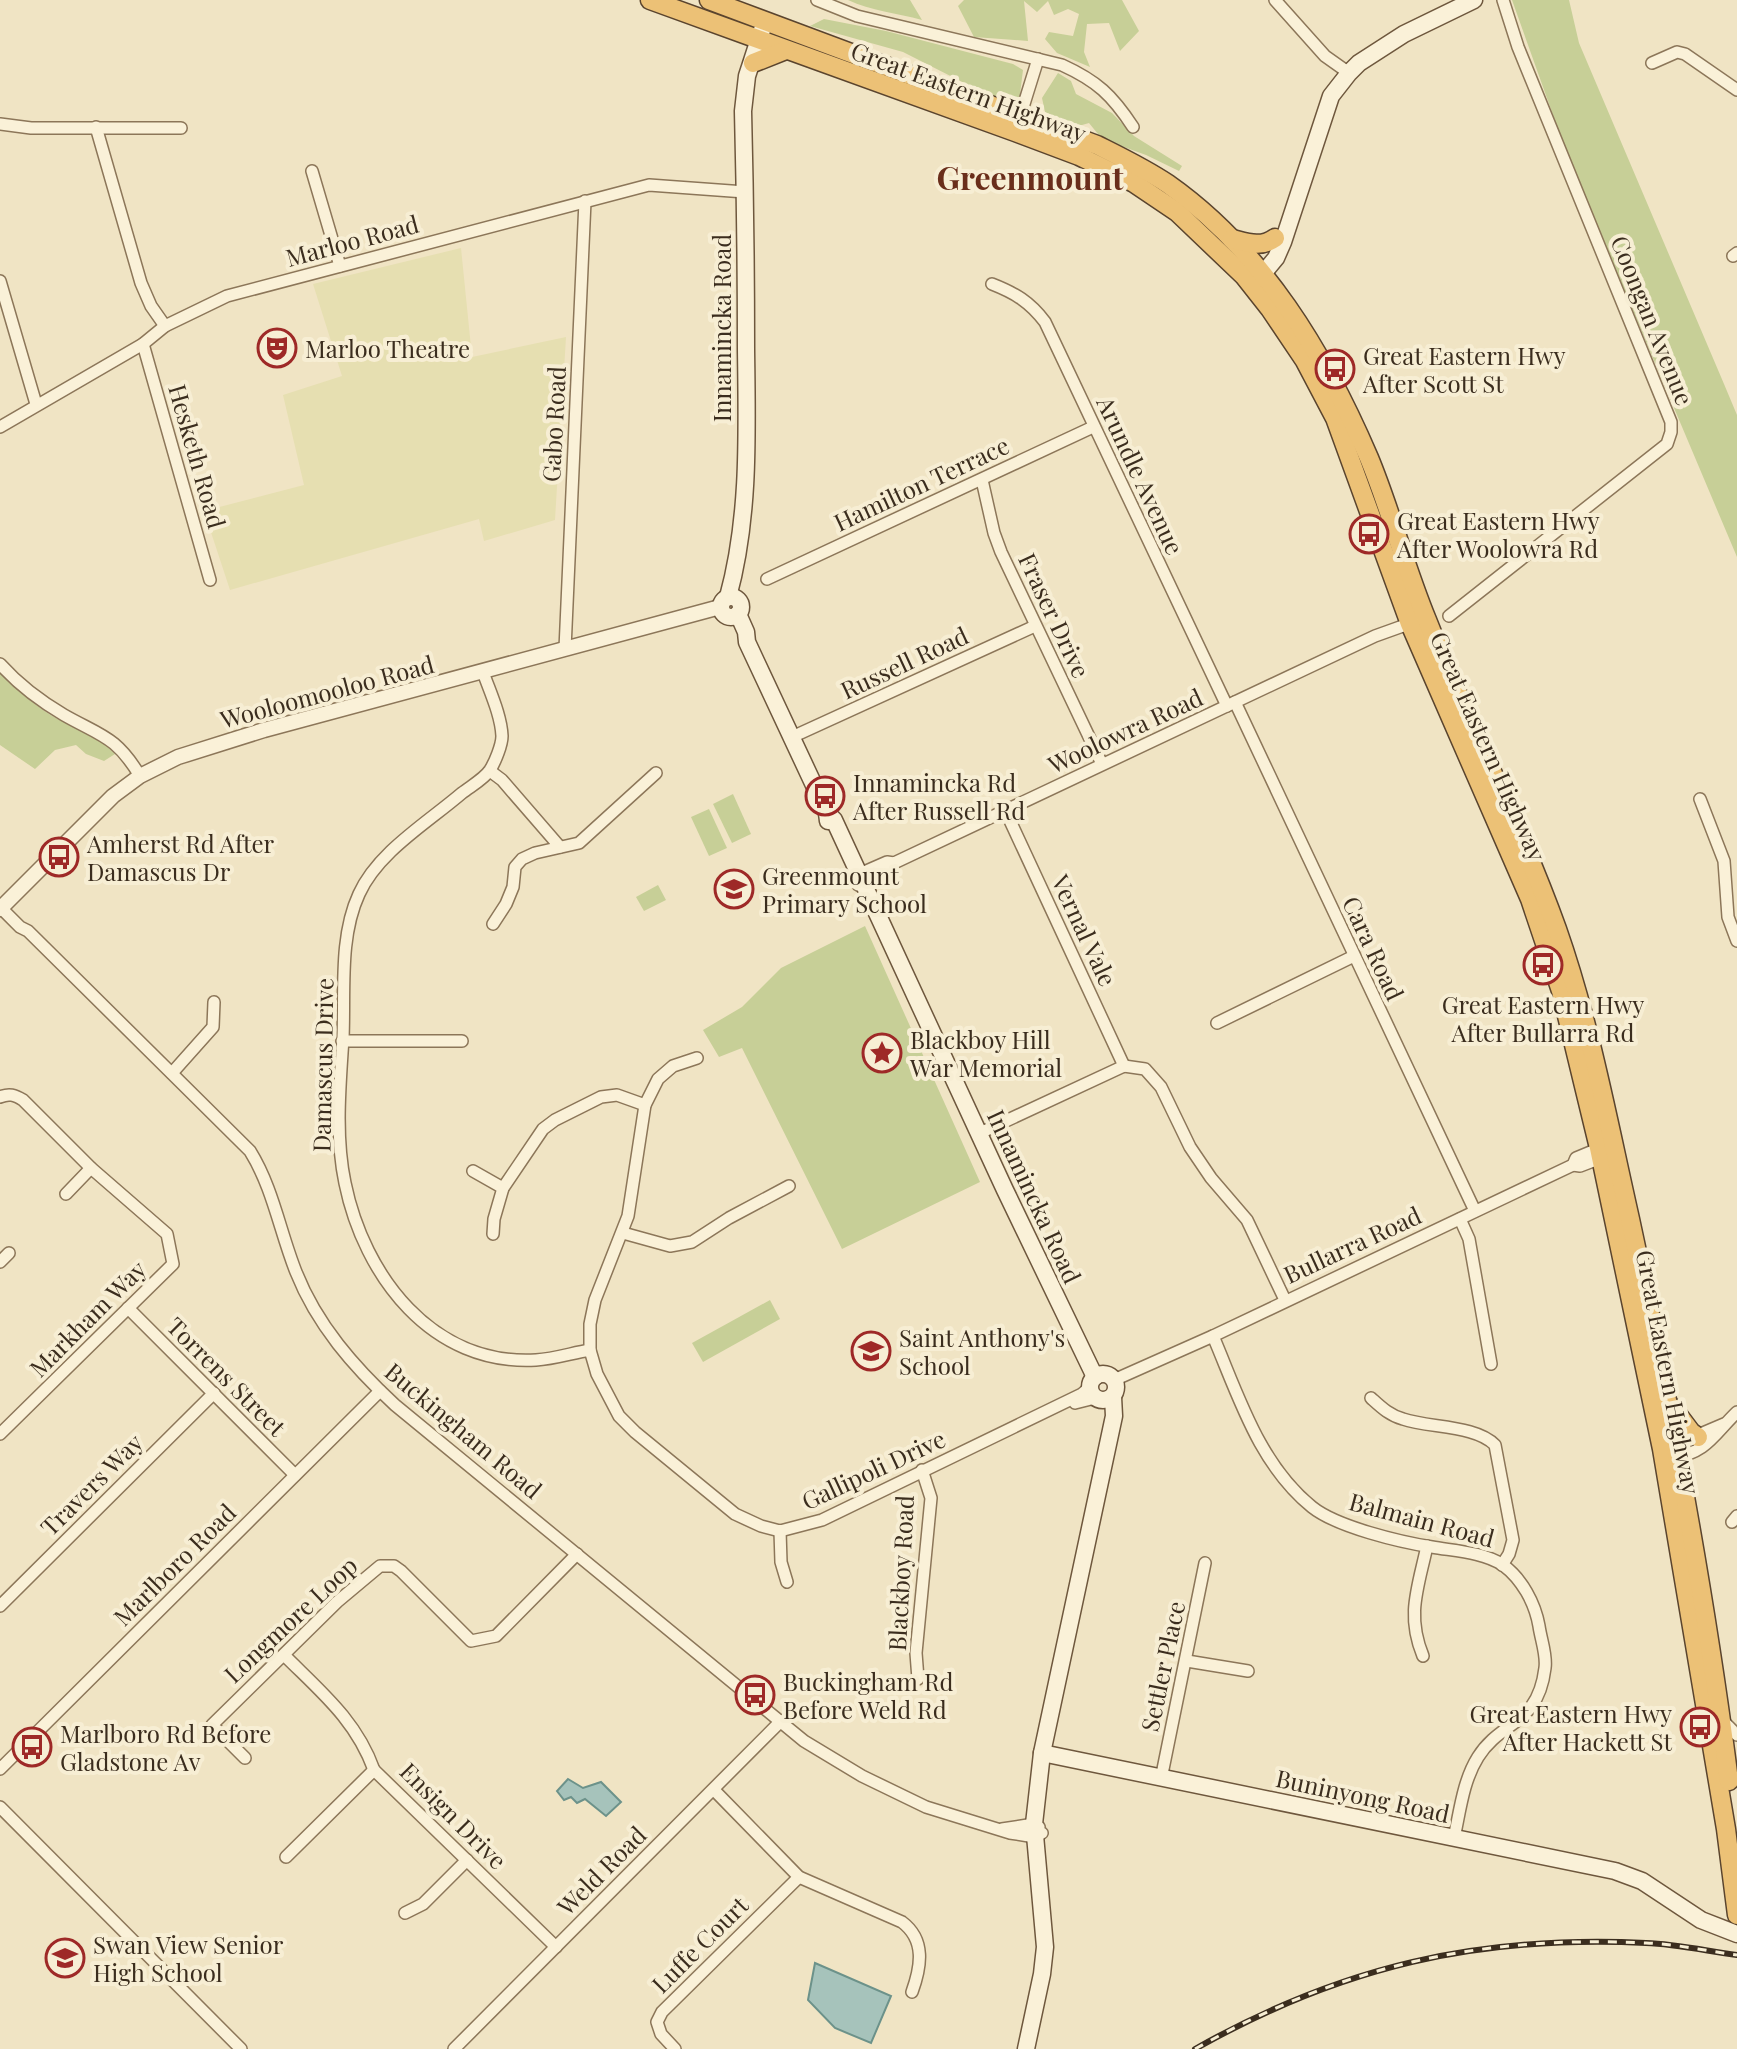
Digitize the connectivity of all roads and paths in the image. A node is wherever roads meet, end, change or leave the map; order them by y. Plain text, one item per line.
1 (650, 0) edge
2 (709, 0) edge
3 (817, 0) edge
4 (1275, 0) edge
5 (1474, 0) edge
6 (1503, 0) edge
7 (761, 19) junction
8 (748, 36) junction
9 (786, 50) junction
10 (1038, 59) junction
11 (1652, 63) dead end
12 (748, 65) junction
13 (1349, 73) junction
14 (1737, 90) edge
15 (0, 124) edge
16 (1018, 124) junction
17 (96, 127) junction
18 (1133, 127) dead end
19 (181, 128) dead end
20 (312, 171) dead end
21 (745, 192) junction
22 (585, 201) junction
23 (1281, 232) junction
24 (1232, 239) junction
25 (340, 266) junction
26 (1254, 276) junction
27 (0, 281) edge
28 (992, 284) dead end
29 (165, 326) junction
30 (143, 344) junction
31 (36, 404) junction
32 (0, 427) edge
33 (1093, 427) junction
34 (982, 480) junction
35 (767, 579) dead end
36 (210, 580) dead end
37 (726, 609) junction
38 (1416, 616) junction
39 (1449, 616) dead end
40 (1035, 626) junction
41 (565, 649) junction
42 (0, 664) edge
43 (483, 672) junction
44 (1231, 704) junction
45 (792, 737) junction
46 (1102, 764) junction
47 (490, 771) junction
48 (656, 773) dead end
49 (140, 776) junction
50 (1700, 799) dead end
51 (1006, 812) junction
52 (560, 847) junction
53 (859, 880) junction
54 (3, 907) edge
55 (493, 924) dead end
56 (1737, 941) edge
57 (1354, 956) junction
58 (214, 1002) dead end
59 (1217, 1023) dead end
60 (342, 1041) junction
61 (462, 1041) dead end
62 (697, 1058) dead end
63 (1124, 1066) junction
64 (172, 1073) junction
65 (0, 1097) edge
66 (645, 1105) junction
67 (980, 1133) junction
68 (1607, 1150) junction
69 (91, 1168) junction
70 (473, 1171) dead end
71 (789, 1186) dead end
72 (503, 1188) junction
73 (66, 1194) dead end
74 (1475, 1211) junction
75 (1460, 1219) junction
76 (623, 1233) junction
77 (493, 1234) dead end
78 (1285, 1300) junction
79 (128, 1308) junction
80 (1213, 1336) junction
81 (590, 1350) junction
82 (1491, 1364) dead end
83 (1103, 1388) junction
84 (380, 1391) junction
85 (214, 1393) junction
86 (1371, 1398) dead end
87 (1669, 1402) junction
88 (1737, 1412) edge
89 (1724, 1424) junction
90 (2, 1428) edge
91 (1698, 1437) junction
92 (1670, 1453) junction
93 (922, 1470) junction
94 (295, 1475) junction
95 (780, 1531) junction
96 (1427, 1546) junction
97 (577, 1554) junction
98 (1205, 1563) dead end
99 (1502, 1565) junction
100 (787, 1582) dead end
101 (0, 1606) edge
102 (284, 1655) junction
103 (1423, 1656) dead end
104 (1187, 1661) junction
105 (1248, 1671) dead end
106 (918, 1679) dead end
107 (1720, 1718) junction
108 (779, 1723) junction
109 (1737, 1735) edge
110 (1042, 1757) junction
111 (245, 1758) dead end
112 (1732, 1760) edge
113 (0, 1769) edge
114 (374, 1770) junction
115 (1161, 1779) junction
116 (714, 1790) junction
117 (0, 1807) edge
118 (1038, 1831) junction
119 (1454, 1838) junction
120 (1737, 1844) edge
121 (286, 1857) dead end
122 (467, 1860) junction
123 (799, 1877) junction
124 (405, 1913) dead end
125 (1737, 1914) edge
126 (1737, 1934) edge
127 (556, 1947) junction
128 (912, 1992) dead end
129 (241, 2049) edge
130 (454, 2049) edge
131 (675, 2049) edge
132 (1026, 2049) edge

1 - 8 highway, Great Eastern Highway
2 - 7 highway, Great Eastern Highway
3 - 10 street
4 - 13 street
5 - 13 main road
6 - 39 street, Coongan Avenue
7 - 8 main road, Innamincka Road
7 - 16 highway, Great Eastern Highway
8 - 9 highway, Great Eastern Highway
8 - 12 highway
8 - 12 main road, Innamincka Road
9 - 12 highway
9 - 16 highway, Great Eastern Highway
10 - 16 street
10 - 18 street
11 - 14 street
12 - 21 main road, Innamincka Road
13 - 23 main road
15 - 17 street
16 - 24 highway, Great Eastern Highway
16 - 26 highway, Great Eastern Highway
17 - 19 street
17 - 29 street
20 - 25 street
21 - 22 street, Marloo Road
21 - 37 main road, Innamincka Road
22 - 25 street, Marloo Road
22 - 41 street, Gabo Road
23 - 24 highway
23 - 26 main road
24 - 26 highway, Great Eastern Highway
25 - 29 street, Marloo Road
26 - 38 highway, Great Eastern Highway
27 - 31 street
28 - 33 street, Arundle Avenue
29 - 30 street, Marloo Road
30 - 31 street, Marloo Road
30 - 36 street, Hesketh Road
31 - 32 street, Marloo Road
33 - 34 street, Hamilton Terrace
33 - 44 street, Arundle Avenue
34 - 35 street, Hamilton Terrace
34 - 40 street, Fraser Drive
37 - 41 street, Wooloomooloo Road
37 - 45 main road, Innamincka Road
38 - 44 street, Woolowra Road
38 - 68 highway, Great Eastern Highway
40 - 45 street, Russell Road
40 - 46 street, Fraser Drive
41 - 43 street, Wooloomooloo Road
42 - 49 street
43 - 47 street
43 - 49 street, Wooloomooloo Road
44 - 46 street, Woolowra Road
44 - 57 street, Cara Road
45 - 53 main road, Innamincka Road
46 - 51 street, Woolowra Road
47 - 52 street
47 - 60 street, Damascus Drive
48 - 52 street
49 - 54 street, Wooloomooloo Road
50 - 56 street
51 - 53 street, Woolowra Road
51 - 63 street, Vernal Vale
52 - 55 street
53 - 67 main road, Innamincka Road
54 - 64 street, Buckingham Road
57 - 59 street
57 - 74 street, Cara Road
58 - 64 street
60 - 61 street
60 - 81 street, Damascus Drive
62 - 66 street, Gallipoli Drive
63 - 67 street
63 - 78 street
64 - 84 street, Buckingham Road
65 - 69 street, Markham Way
66 - 72 street
66 - 76 street, Gallipoli Drive
67 - 83 main road, Innamincka Road
68 - 74 street, Bullarra Road
68 - 87 highway, Great Eastern Highway
68 - 92 highway, Great Eastern Highway
69 - 73 street
69 - 79 street, Markham Way
70 - 72 street
71 - 76 street
72 - 77 street
74 - 75 street, Bullarra Road
75 - 78 street, Bullarra Road
75 - 82 street
76 - 81 street, Gallipoli Drive
78 - 80 street, Bullarra Road
79 - 85 street, Torrens Street
79 - 90 street, Markham Way
80 - 83 street, Bullarra Road
80 - 96 street, Balmain Road
81 - 95 street, Gallipoli Drive
83 - 93 street, Gallipoli Drive
83 - 110 main road, Innamincka Road
84 - 94 street, Marlboro Road
84 - 97 street, Buckingham Road
85 - 94 street, Torrens Street
85 - 101 street, Travers Way
86 - 99 street
87 - 91 highway
87 - 92 highway, Great Eastern Highway
88 - 89 street
89 - 91 street
89 - 92 street
91 - 92 street
92 - 107 highway, Great Eastern Highway
92 - 125 highway, Great Eastern Highway
93 - 95 street, Gallipoli Drive
93 - 106 street, Blackboy Road
94 - 113 street, Marlboro Road
95 - 100 street
96 - 99 street, Balmain Road
96 - 103 street
97 - 102 street, Longmore Loop
97 - 108 street, Buckingham Road
98 - 104 street, Settler Place
99 - 119 street, Balmain Road
102 - 111 street, Longmore Loop
102 - 114 street
104 - 105 street
104 - 115 street, Settler Place
107 - 109 street
107 - 112 highway, Great Eastern Highway
108 - 116 street, Weld Road
108 - 118 street, Buckingham Road
110 - 115 main road, Buninyong Road
110 - 118 main road, Innamincka Road
112 - 120 highway, Great Eastern Highway
114 - 121 street, Ensign Drive
114 - 122 street, Ensign Drive
115 - 119 main road, Buninyong Road
116 - 123 street
116 - 127 street, Weld Road
117 - 129 street
118 - 132 main road, Innamincka Road
119 - 126 main road, Buninyong Road
122 - 124 street
122 - 127 street, Ensign Drive
123 - 128 street
123 - 131 street, Luffe Court
127 - 130 street, Weld Road

